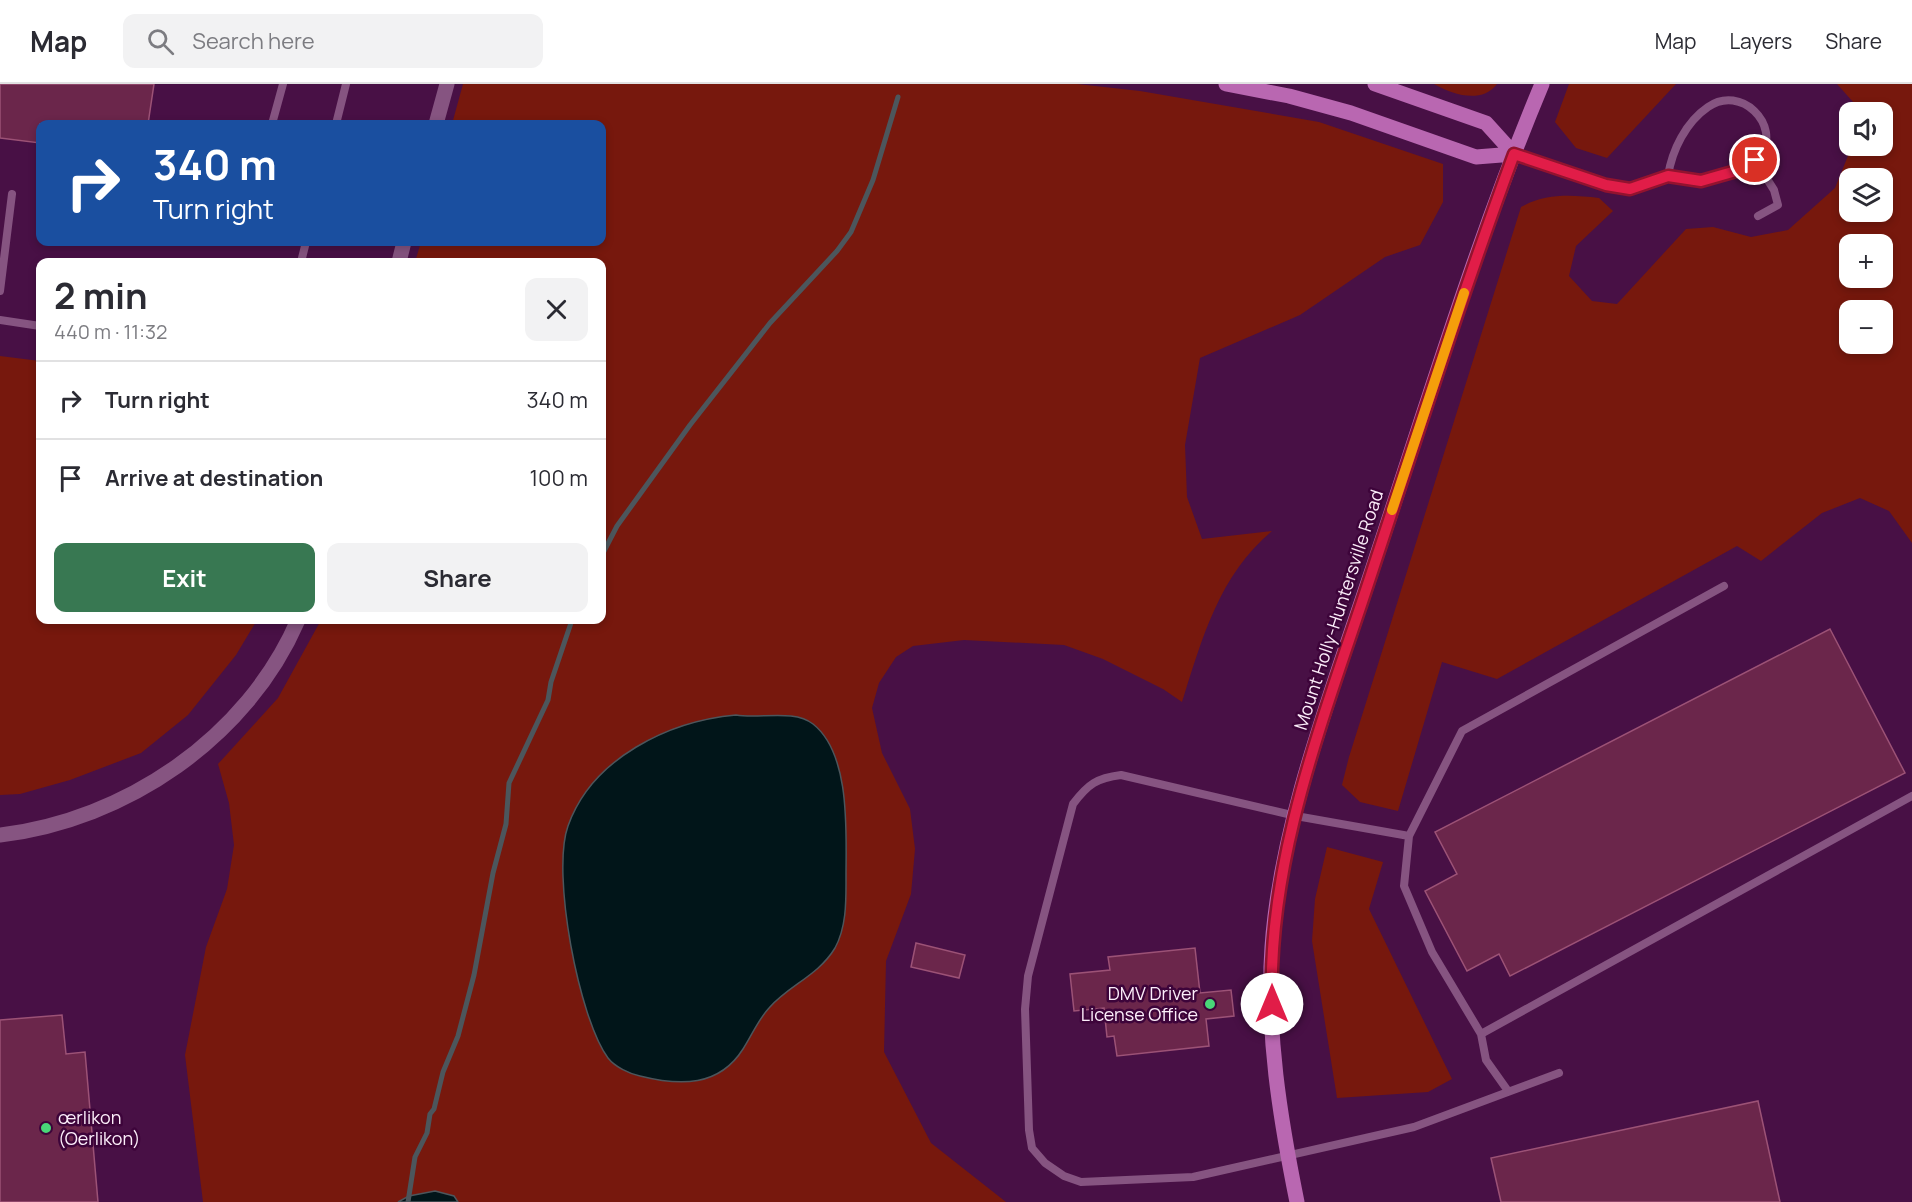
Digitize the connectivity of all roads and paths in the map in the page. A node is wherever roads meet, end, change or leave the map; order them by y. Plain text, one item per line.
1 (283, 84) edge
2 (346, 84) edge
3 (447, 84) edge
4 (1226, 84) edge
5 (1375, 84) edge
6 (1542, 84) edge
7 (273, 120) edge
8 (337, 120) edge
9 (437, 120) edge
10 (1514, 154) junction
11 (1755, 160) junction
12 (1668, 176) junction
13 (12, 194) dead end
14 (1758, 216) dead end
15 (0, 291) edge
16 (0, 320) edge
17 (36, 325) edge
18 (1724, 586) dead end
19 (296, 624) edge
20 (1912, 796) edge
21 (1296, 816) junction
22 (0, 836) edge
23 (1409, 836) junction
24 (1482, 1034) junction
25 (1559, 1073) dead end
26 (1508, 1091) junction
27 (1288, 1156) junction
28 (1297, 1202) edge

1 - 7 lane
2 - 8 lane
3 - 9 street
4 - 10 main road
5 - 10 main road
6 - 10 main road, Mount Holly-Huntersville Road
10 - 12 lane
10 - 21 main road, Mount Holly-Huntersville Road
11 - 12 lane
11 - 12 lane
11 - 14 lane
13 - 15 lane
16 - 17 lane
18 - 23 lane
19 - 22 street
20 - 24 lane
21 - 23 lane
21 - 27 main road, Mount Holly-Huntersville Road
21 - 27 lane
23 - 24 lane
24 - 26 lane
25 - 26 lane
26 - 27 lane
27 - 28 main road, Mount Holly-Huntersville Road

